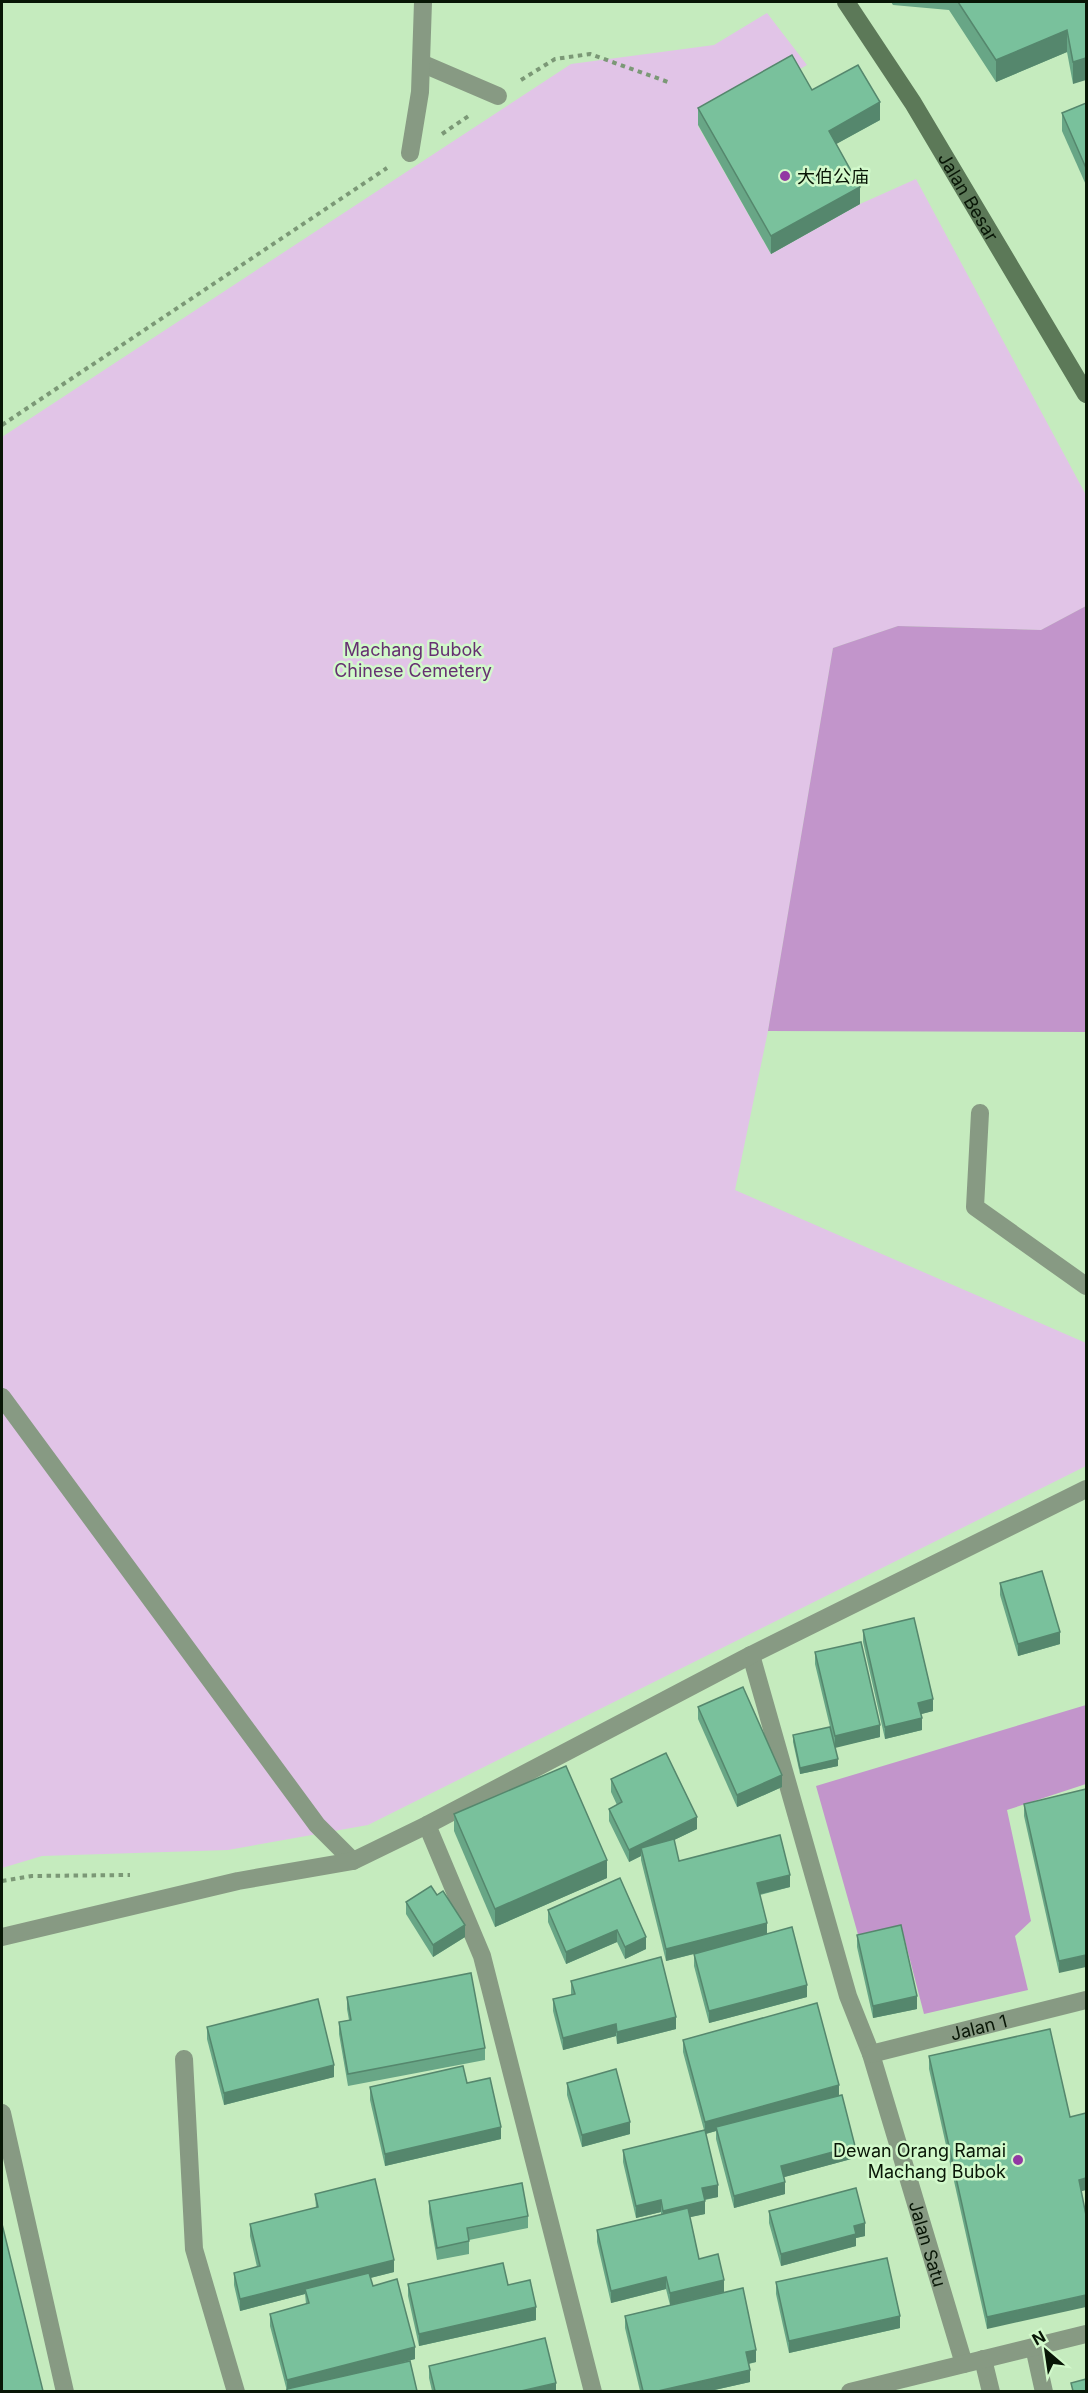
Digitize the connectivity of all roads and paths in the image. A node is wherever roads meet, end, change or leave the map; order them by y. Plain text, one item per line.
1 (423, 2) edge
2 (846, 2) edge
3 (421, 63) junction
4 (668, 82) dead end
5 (498, 96) junction
6 (410, 153) junction
7 (1086, 394) edge
8 (2, 425) edge
9 (980, 1113) dead end
10 (1086, 1286) edge
11 (2, 1397) edge
12 (1086, 1489) edge
13 (751, 1655) junction
14 (427, 1825) junction
15 (353, 1861) junction
16 (134, 1875) dead end
17 (2, 1881) edge
18 (2, 1937) edge
19 (1086, 2000) edge
20 (871, 2054) junction
21 (184, 2059) dead end
22 (2, 2113) edge
23 (1086, 2334) edge
24 (1034, 2347) junction
25 (983, 2359) junction
26 (964, 2364) junction
27 (65, 2391) edge
28 (236, 2391) edge
29 (593, 2391) edge
30 (850, 2391) edge
31 (991, 2391) edge
32 (1044, 2391) edge

1 - 3 street
2 - 7 main road, Jalan Besar
3 - 5 street
3 - 6 street
4 - 5 path
5 - 6 path
6 - 8 path
9 - 10 street
11 - 15 street
12 - 13 street
13 - 14 street
13 - 20 street, Jalan Satu
14 - 15 street
14 - 29 street
15 - 18 street
16 - 17 path
19 - 20 street, Jalan 1
20 - 26 street, Jalan Satu
21 - 28 street
22 - 27 street
23 - 24 street
24 - 25 street
24 - 32 street
25 - 26 street
25 - 31 street
26 - 30 street

